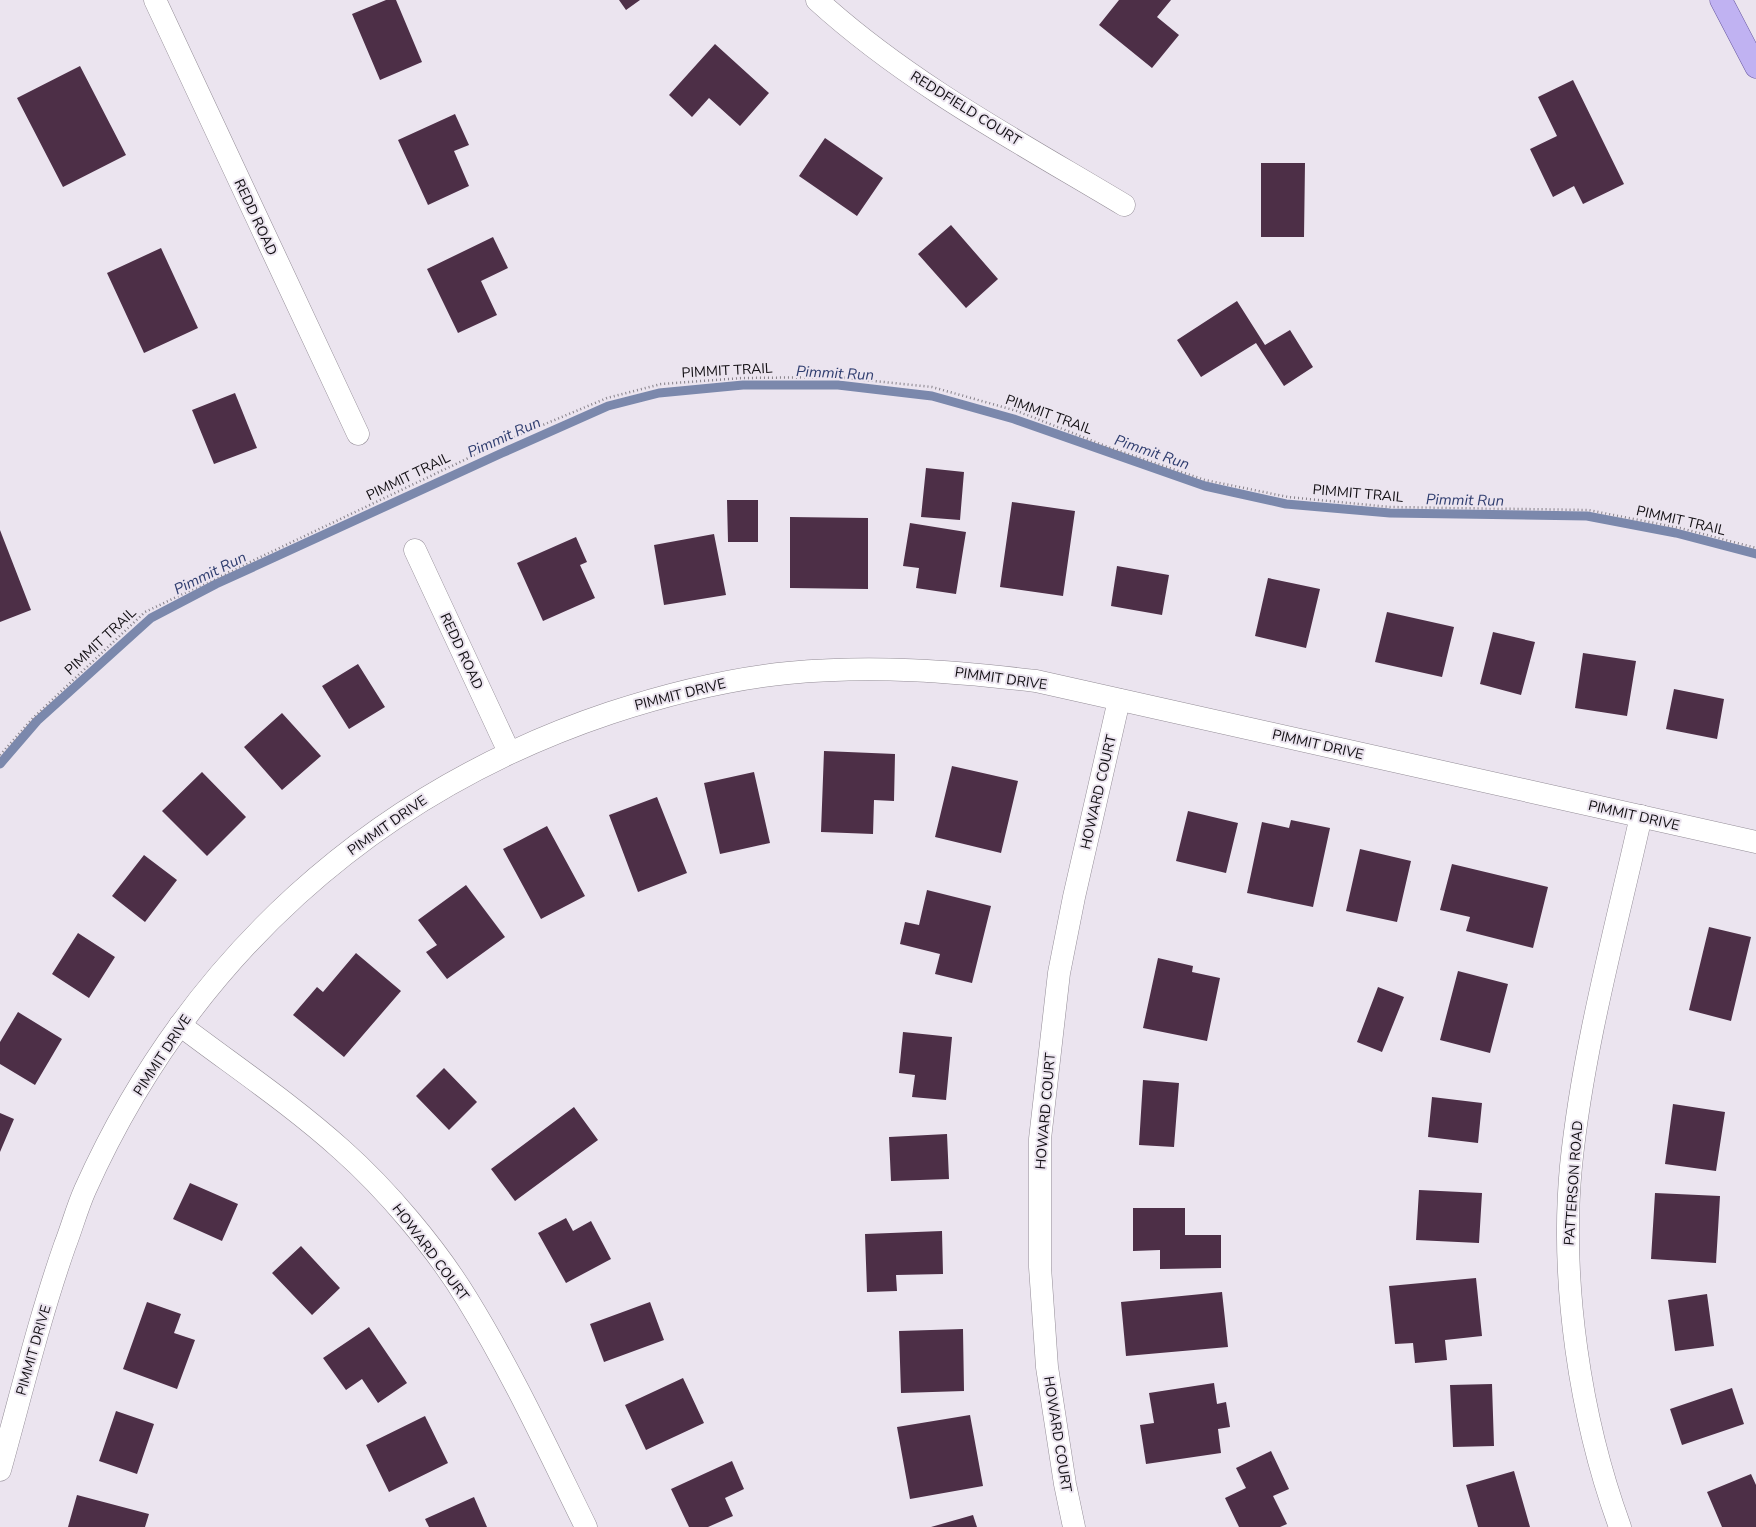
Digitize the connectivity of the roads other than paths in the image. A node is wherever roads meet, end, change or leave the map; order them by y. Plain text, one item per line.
1 (155, 0) edge
2 (817, 0) edge
3 (1721, 0) edge
4 (1756, 68) edge
5 (1124, 204) dead end
6 (358, 434) dead end
7 (415, 550) dead end
8 (1118, 700) junction
9 (509, 752) junction
10 (1642, 816) junction
11 (1756, 842) edge
12 (180, 1025) junction
13 (0, 1470) edge
14 (586, 1527) edge
15 (1074, 1527) edge
16 (1620, 1527) edge

1 - 6 street, REDD ROAD
2 - 5 street, REDDFIELD COURT
3 - 4 main road
7 - 9 street, REDD ROAD
8 - 9 street, PIMMIT DRIVE
8 - 10 street, PIMMIT DRIVE
8 - 15 street, HOWARD COURT
9 - 12 street, PIMMIT DRIVE
10 - 11 street, PIMMIT DRIVE
10 - 16 street, PATTERSON ROAD
12 - 13 street, PIMMIT DRIVE
12 - 14 street, HOWARD COURT

